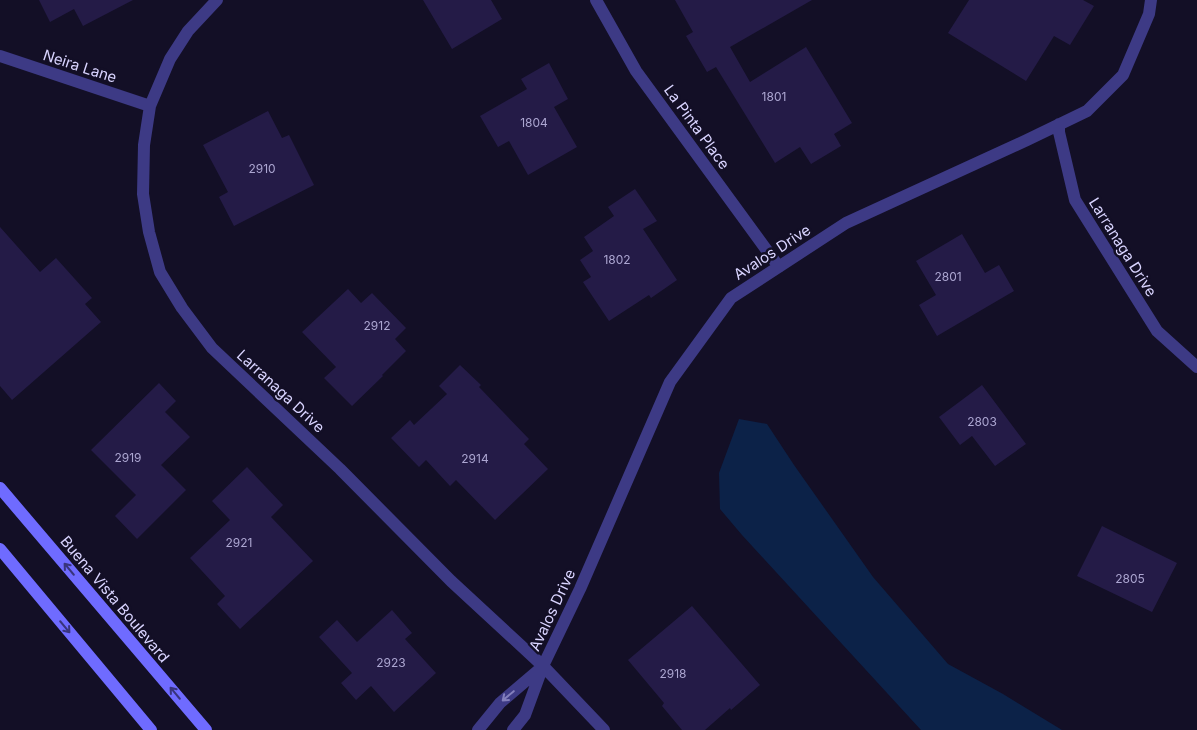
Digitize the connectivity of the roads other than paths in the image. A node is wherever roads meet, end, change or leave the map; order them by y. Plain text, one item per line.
1 (217, 0) edge
2 (596, 0) edge
3 (1151, 0) edge
4 (0, 56) edge
5 (150, 106) junction
6 (1059, 124) junction
7 (779, 267) junction
8 (1197, 367) edge
9 (0, 488) edge
10 (0, 549) edge
11 (543, 666) junction
12 (151, 730) edge
13 (206, 730) edge
14 (478, 730) edge
15 (513, 730) edge
16 (604, 730) edge

1 - 5 street, Larranaga Drive
2 - 7 street, La Pinta Place
3 - 6 street, Avalos Drive
4 - 5 street, Neira Lane
5 - 11 street, Larranaga Drive
6 - 7 street, Avalos Drive
6 - 8 street, Larranaga Drive
7 - 11 street, Avalos Drive
13 -> 9 main road, Buena Vista Boulevard
10 -> 12 main road
11 -> 14 street, Avalos Drive
11 - 15 street, Avalos Drive
11 - 16 street, Larranaga Drive

